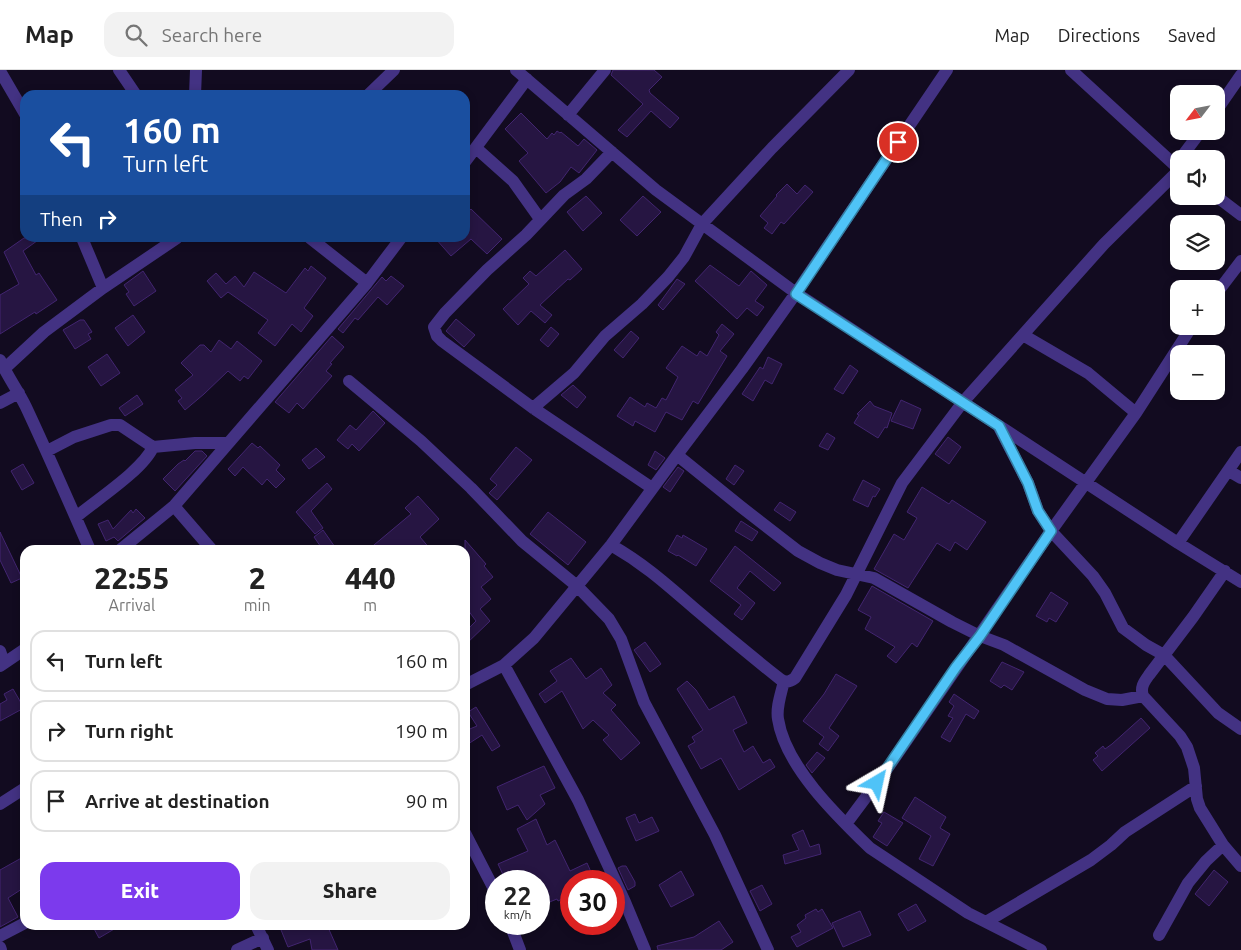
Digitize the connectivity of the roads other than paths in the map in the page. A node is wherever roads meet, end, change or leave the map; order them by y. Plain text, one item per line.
1 (0, 70) edge
2 (119, 70) edge
3 (196, 70) edge
4 (394, 70) edge
5 (516, 70) edge
6 (605, 70) edge
7 (849, 70) edge
8 (947, 70) edge
9 (1071, 70) edge
10 (1241, 75) edge
11 (526, 79) junction
12 (133, 90) edge
13 (195, 90) edge
14 (373, 90) edge
15 (1225, 98) edge
16 (20, 105) edge
17 (568, 115) junction
18 (476, 148) junction
19 (612, 152) junction
20 (470, 156) edge
21 (1170, 158) edge
22 (1170, 174) edge
23 (1225, 203) edge
24 (1241, 215) edge
25 (540, 219) junction
26 (702, 224) junction
27 (84, 242) edge
28 (171, 242) edge
29 (315, 242) edge
30 (398, 242) edge
31 (1241, 261) edge
32 (1225, 282) edge
33 (367, 283) junction
34 (103, 288) junction
35 (796, 294) junction
36 (1023, 335) junction
37 (1186, 335) edge
38 (2, 364) edge
39 (349, 382) dead end
40 (19, 393) junction
41 (0, 402) edge
42 (963, 402) junction
43 (533, 408) junction
44 (1136, 413) junction
45 (999, 426) junction
46 (228, 443) junction
47 (153, 447) junction
48 (47, 451) junction
49 (1241, 452) edge
50 (677, 455) junction
51 (1229, 471) junction
52 (1241, 478) edge
53 (1087, 482) junction
54 (652, 488) junction
55 (174, 506) junction
56 (76, 517) junction
57 (1051, 531) junction
58 (1178, 543) junction
59 (88, 545) edge
60 (126, 545) edge
61 (208, 545) edge
62 (611, 545) junction
63 (1225, 571) junction
64 (856, 573) junction
65 (1241, 582) edge
66 (577, 586) junction
67 (980, 636) junction
68 (0, 651) edge
69 (20, 651) edge
70 (1164, 655) junction
71 (2, 664) edge
72 (504, 666) junction
73 (470, 679) edge
74 (784, 682) junction
75 (1143, 696) junction
76 (1241, 730) edge
77 (1196, 786) junction
78 (20, 791) edge
79 (0, 804) edge
80 (846, 824) junction
81 (470, 843) edge
82 (1223, 845) junction
83 (1241, 866) edge
84 (485, 872) edge
85 (986, 922) junction
86 (20, 926) edge
87 (258, 930) edge
88 (514, 935) edge
89 (1158, 935) dead end
90 (0, 936) edge
91 (262, 938) junction
92 (236, 950) edge
93 (268, 950) edge
94 (520, 950) edge
95 (645, 950) edge
96 (768, 950) edge
97 (1041, 950) edge

1 - 16 street
2 - 12 street
3 - 13 street
4 - 14 street
5 - 11 street
6 - 17 street
7 - 26 street
8 - 35 street
9 - 21 street
10 - 15 street
11 - 17 street
11 - 18 street
17 - 19 street
18 - 20 street
18 - 25 street
19 - 25 street
19 - 26 street
22 - 36 street
23 - 24 street
25 - 43 street
26 - 35 street
26 - 43 street
27 - 34 street
28 - 34 street
29 - 33 street
30 - 33 street
31 - 32 street
33 - 46 street
34 - 38 street
35 - 42 street
35 - 50 street
36 - 42 street
36 - 44 street
37 - 44 street
38 - 40 street
39 - 66 street
40 - 41 street
40 - 48 street
42 - 45 street
42 - 64 street
43 - 54 street
44 - 53 street
45 - 53 street
45 - 57 street
46 - 47 street
46 - 55 street
47 - 48 street
47 - 56 street
48 - 56 street
49 - 51 street
50 - 54 street
50 - 64 street
51 - 52 street
51 - 58 street
53 - 57 street
53 - 58 street
54 - 62 street
55 - 60 street
55 - 61 street
56 - 59 street
57 - 67 street
57 - 70 street
58 - 63 street
62 - 66 street
62 - 74 street
63 - 65 street
63 - 70 street
64 - 67 street
64 - 74 street
66 - 72 street
66 - 96 street
67 - 75 street
67 - 80 street
68 - 71 street
69 - 71 street
70 - 75 street
70 - 76 street
72 - 73 street
72 - 95 street
74 - 80 street
75 - 77 street
77 - 82 street
77 - 85 street
78 - 79 street
80 - 85 street
81 - 84 street
82 - 83 street
82 - 89 street
85 - 97 street
86 - 90 street
87 - 91 street
88 - 94 street
91 - 92 street
91 - 93 street

